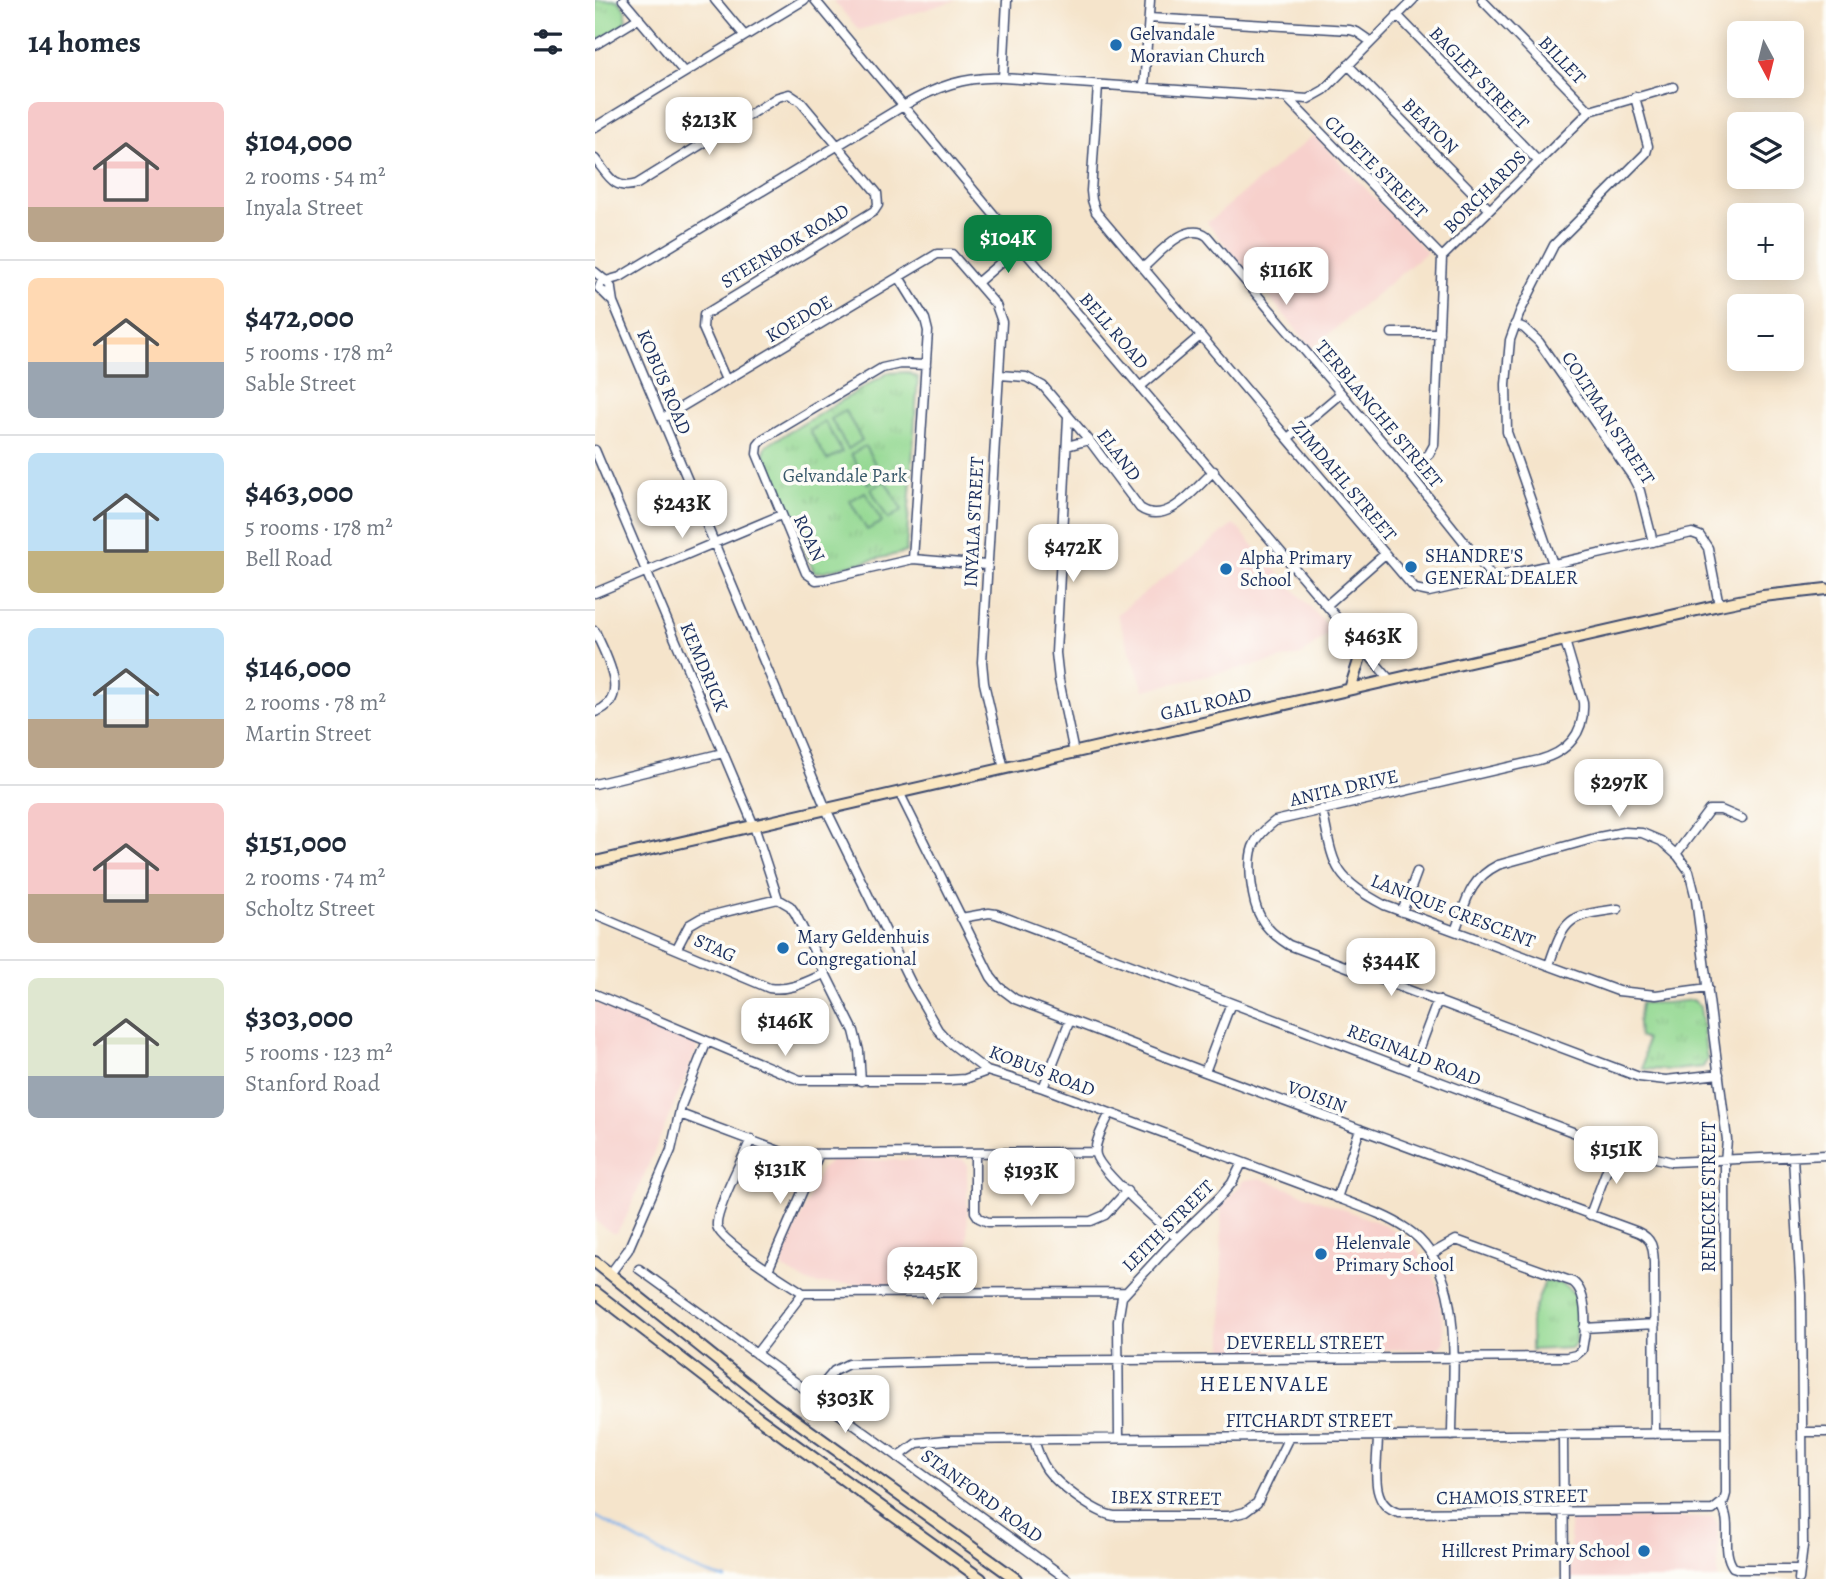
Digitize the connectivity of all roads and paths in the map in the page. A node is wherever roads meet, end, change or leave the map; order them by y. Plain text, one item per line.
1 (623, 0) edge
2 (715, 0) edge
3 (804, 0) edge
4 (815, 0) edge
5 (1007, 0) edge
6 (1150, 0) edge
7 (1413, 0) edge
8 (1482, 0) edge
9 (1397, 15) junction
10 (1149, 18) junction
11 (639, 19) junction
12 (745, 36) junction
13 (1370, 41) junction
14 (595, 45) edge
15 (1348, 65) junction
16 (684, 72) junction
17 (1003, 78) junction
18 (1098, 85) junction
19 (1673, 87) dead end
20 (1143, 88) junction
21 (1635, 97) junction
22 (1288, 99) junction
23 (903, 106) junction
24 (1590, 111) junction
25 (595, 127) edge
26 (837, 145) junction
27 (595, 159) edge
28 (1539, 162) junction
29 (1489, 209) junction
30 (1020, 246) junction
31 (952, 254) joint
32 (1442, 257) junction
33 (1144, 267) junction
34 (595, 272) edge
35 (899, 277) junction
36 (978, 282) junction
37 (603, 289) edge
38 (1515, 324) junction
39 (1392, 333) dead end
40 (1439, 333) junction
41 (1200, 336) junction
42 (926, 365) junction
43 (1000, 375) junction
44 (726, 380) junction
45 (1140, 386) junction
46 (1340, 394) junction
47 (1068, 416) junction
48 (663, 418) junction
49 (1288, 438) junction
50 (1089, 440) junction
51 (1067, 446) junction
52 (595, 450) edge
53 (1214, 471) junction
54 (1409, 472) junction
55 (781, 515) junction
56 (1653, 542) junction
57 (713, 543) junction
58 (1385, 554) junction
59 (913, 559) junction
60 (1553, 564) junction
61 (986, 565) junction
62 (646, 571) junction
63 (1493, 578) junction
64 (1826, 589) edge
65 (595, 593) edge
66 (1328, 604) junction
67 (1719, 605) junction
68 (595, 631) edge
69 (1565, 641) junction
70 (1363, 648) junction
71 (1390, 680) junction
72 (1350, 689) junction
73 (595, 712) edge
74 (1074, 753) junction
75 (723, 754) junction
76 (1004, 769) junction
77 (595, 784) edge
78 (899, 792) junction
79 (826, 809) junction
80 (1322, 809) junction
81 (1742, 819) dead end
82 (754, 825) junction
83 (1676, 854) junction
84 (595, 862) edge
85 (1417, 872) dead end
86 (778, 899) junction
87 (1618, 909) dead end
88 (1402, 912) junction
89 (595, 915) edge
90 (961, 918) junction
91 (1455, 932) junction
92 (677, 948) junction
93 (1549, 965) junction
94 (824, 974) junction
95 (1708, 988) junction
96 (595, 994) edge
97 (1438, 1000) junction
98 (1231, 1003) junction
99 (1070, 1020) junction
100 (707, 1041) junction
101 (988, 1071) junction
102 (1411, 1071) junction
103 (1205, 1072) junction
104 (1719, 1074) junction
105 (862, 1081) junction
106 (1043, 1088) junction
107 (1110, 1113) junction
108 (680, 1114) junction
109 (1360, 1129) junction
110 (751, 1139) junction
111 (1615, 1148) junction
112 (1095, 1152) junction
113 (975, 1153) junction
114 (819, 1154) junction
115 (1826, 1155) edge
116 (1793, 1157) junction
117 (1725, 1161) junction
118 (1242, 1163) junction
119 (1127, 1191) junction
120 (1337, 1198) junction
121 (1590, 1215) junction
122 (1177, 1238) junction
123 (1431, 1254) junction
124 (595, 1262) edge
125 (639, 1269) dead end
126 (768, 1270) junction
127 (610, 1274) junction
128 (595, 1292) edge
129 (1125, 1292) junction
130 (803, 1293) junction
131 (1655, 1324) junction
132 (1584, 1328) junction
133 (757, 1354) junction
134 (1452, 1358) junction
135 (1118, 1360) junction
136 (814, 1395) junction
137 (1803, 1432) junction
138 (1826, 1432) edge
139 (1726, 1433) junction
140 (1655, 1434) junction
141 (1563, 1435) junction
142 (1378, 1436) junction
143 (1452, 1436) junction
144 (1289, 1437) junction
145 (1119, 1438) junction
146 (1034, 1439) junction
147 (898, 1457) junction
148 (1717, 1507) junction
149 (1564, 1512) junction
150 (1800, 1569) junction
151 (981, 1579) edge
152 (1016, 1579) edge
153 (1067, 1579) edge
154 (1564, 1579) edge
155 (1799, 1579) edge

1 - 11 street
2 - 12 street
3 - 12 street
4 - 23 street, BELL ROAD
5 - 17 street
6 - 10 street
7 - 9 street
8 - 24 street, BILLET
9 - 13 street
9 - 28 street, BAGLEY STREET
10 - 13 street
10 - 20 street
11 - 14 street
11 - 16 street
12 - 16 street
13 - 15 street
15 - 22 street
15 - 29 street, BEATON
16 - 25 street
17 - 18 street
17 - 23 street
18 - 20 street
18 - 33 street, ZIMDAHL STREET
19 - 21 street, BORCHARDS
20 - 22 street
21 - 24 street, BORCHARDS
21 - 38 street
22 - 32 street, CLOETE STREET
23 - 26 street
23 - 30 street, BELL ROAD
24 - 28 street, BORCHARDS
26 - 27 street
26 - 37 street
26 - 44 street, STEENBOK ROAD
28 - 29 street, BORCHARDS
29 - 32 street, BORCHARDS
30 - 36 street
30 - 45 street, BELL ROAD
31 - 35 street, KOEDOE
31 - 36 street, INYALA STREET
32 - 40 street, BORCHARDS
33 - 41 street, ZIMDAHL STREET
33 - 46 street, TERBLANCHE STREET
34 - 37 street, KOBUS ROAD
35 - 42 street
35 - 44 street, KOEDOE
36 - 43 street, INYALA STREET
37 - 48 street, KOBUS ROAD
38 - 56 street, COLTMAN STREET
38 - 60 street
39 - 40 street
40 - 54 street, BORCHARDS
41 - 45 street
41 - 49 street, ZIMDAHL STREET
42 - 55 street, ROAN
42 - 59 street
43 - 47 street, ELAND
43 - 61 street, INYALA STREET
44 - 48 street, KOEDOE
45 - 53 street, BELL ROAD
46 - 49 street
46 - 54 street, TERBLANCHE STREET
47 - 50 street, ELAND
47 - 51 street
48 - 57 street, KOBUS ROAD
49 - 58 street, ZIMDAHL STREET
50 - 51 street
50 - 53 street, ELAND
51 - 74 street
52 - 62 street, KEMDRICK
53 - 66 street, BELL ROAD
54 - 63 street, TERBLANCHE STREET
55 - 57 street
55 - 59 street, ROAN
56 - 60 street, ZIMDAHL STREET
56 - 67 street, ZIMDAHL STREET
57 - 62 street
57 - 79 street, KOBUS ROAD
58 - 63 street, ZIMDAHL STREET
58 - 66 street
59 - 61 street, ROAN
60 - 63 street, ZIMDAHL STREET
61 - 76 street, INYALA STREET
62 - 65 street
62 - 75 street, KEMDRICK
64 - 67 street, GAIL ROAD
66 - 70 street, BELL ROAD
67 - 69 street, GAIL ROAD
68 - 73 street
69 - 71 street, GAIL ROAD
69 - 80 street, ANITA DRIVE
70 - 71 street, BELL ROAD
70 - 72 street
71 - 72 street, GAIL ROAD
72 - 74 street, GAIL ROAD
74 - 76 street, GAIL ROAD
75 - 77 street
75 - 82 street, KEMDRICK
76 - 78 street, GAIL ROAD
78 - 79 street, GAIL ROAD
78 - 90 street, VOISIN
79 - 82 street, GAIL ROAD
79 - 101 street, KOBUS ROAD
80 - 88 street, LANIQUE CRESCENT
80 - 97 street, ANITA DRIVE
81 - 83 street
82 - 84 street, GAIL ROAD
82 - 86 street, KEMDRICK
83 - 91 street, RENECKE STREET
83 - 95 street, RENECKE STREET
85 - 88 street
86 - 92 street
86 - 94 street
87 - 93 street
88 - 91 street, LANIQUE CRESCENT
89 - 92 street, STAG
90 - 98 street, REGINALD ROAD
90 - 99 street, VOISIN
91 - 93 street, LANIQUE CRESCENT
92 - 94 street, STAG
93 - 95 street, LANIQUE CRESCENT
94 - 105 street
95 - 104 street, RENECKE STREET
96 - 100 street
97 - 102 street
97 - 104 street, ANITA DRIVE
98 - 102 street, REGINALD ROAD
98 - 103 street
99 - 103 street, VOISIN
99 - 106 street
100 - 105 street
100 - 108 street
101 - 105 street
101 - 106 street, KOBUS ROAD
102 - 111 street, REGINALD ROAD
103 - 109 street, VOISIN
104 - 117 street, RENECKE STREET
106 - 107 street, KOBUS ROAD
107 - 112 street
107 - 118 street, KOBUS ROAD
108 - 110 street
108 - 127 street
109 - 120 street
109 - 121 street, VOISIN
110 - 114 street
110 - 126 street
111 - 117 street, REGINALD ROAD
111 - 121 street
112 - 113 street
112 - 119 street
113 - 114 street
113 - 119 street
114 - 126 street
115 - 116 street, REGINALD ROAD
116 - 117 street, REGINALD ROAD
116 - 137 street
117 - 139 street, RENECKE STREET
118 - 120 street, KOBUS ROAD
118 - 122 street, LEITH STREET
119 - 122 street
120 - 123 street, KOBUS ROAD
121 - 131 street, VOISIN
122 - 129 street, LEITH STREET
123 - 132 street, DEVERELL STREET
123 - 134 street, KOBUS ROAD
124 - 127 street
125 - 133 street, STANFORD ROAD
126 - 130 street
127 - 152 street
128 - 151 street
129 - 130 street, LEITH STREET
129 - 135 street
130 - 133 street
131 - 132 street
131 - 140 street, VOISIN
132 - 134 street, DEVERELL STREET
133 - 136 street, STANFORD ROAD
134 - 135 street, DEVERELL STREET
134 - 143 street, KOBUS ROAD
135 - 136 street, DEVERELL STREET
135 - 145 street
136 - 147 street, STANFORD ROAD
137 - 138 street
137 - 150 street
139 - 140 street, FITCHARDT STREET
139 - 148 street, RENECKE STREET
140 - 141 street, FITCHARDT STREET
141 - 143 street, FITCHARDT STREET
141 - 149 street
142 - 143 street, FITCHARDT STREET
142 - 144 street, FITCHARDT STREET
142 - 149 street, CHAMOIS STREET
144 - 145 street, FITCHARDT STREET
144 - 146 street, IBEX STREET
145 - 146 street, FITCHARDT STREET
146 - 147 street, FITCHARDT STREET
147 - 153 street, STANFORD ROAD
148 - 149 street, CHAMOIS STREET
148 - 150 street, RENECKE STREET
149 - 154 street
150 - 155 street

